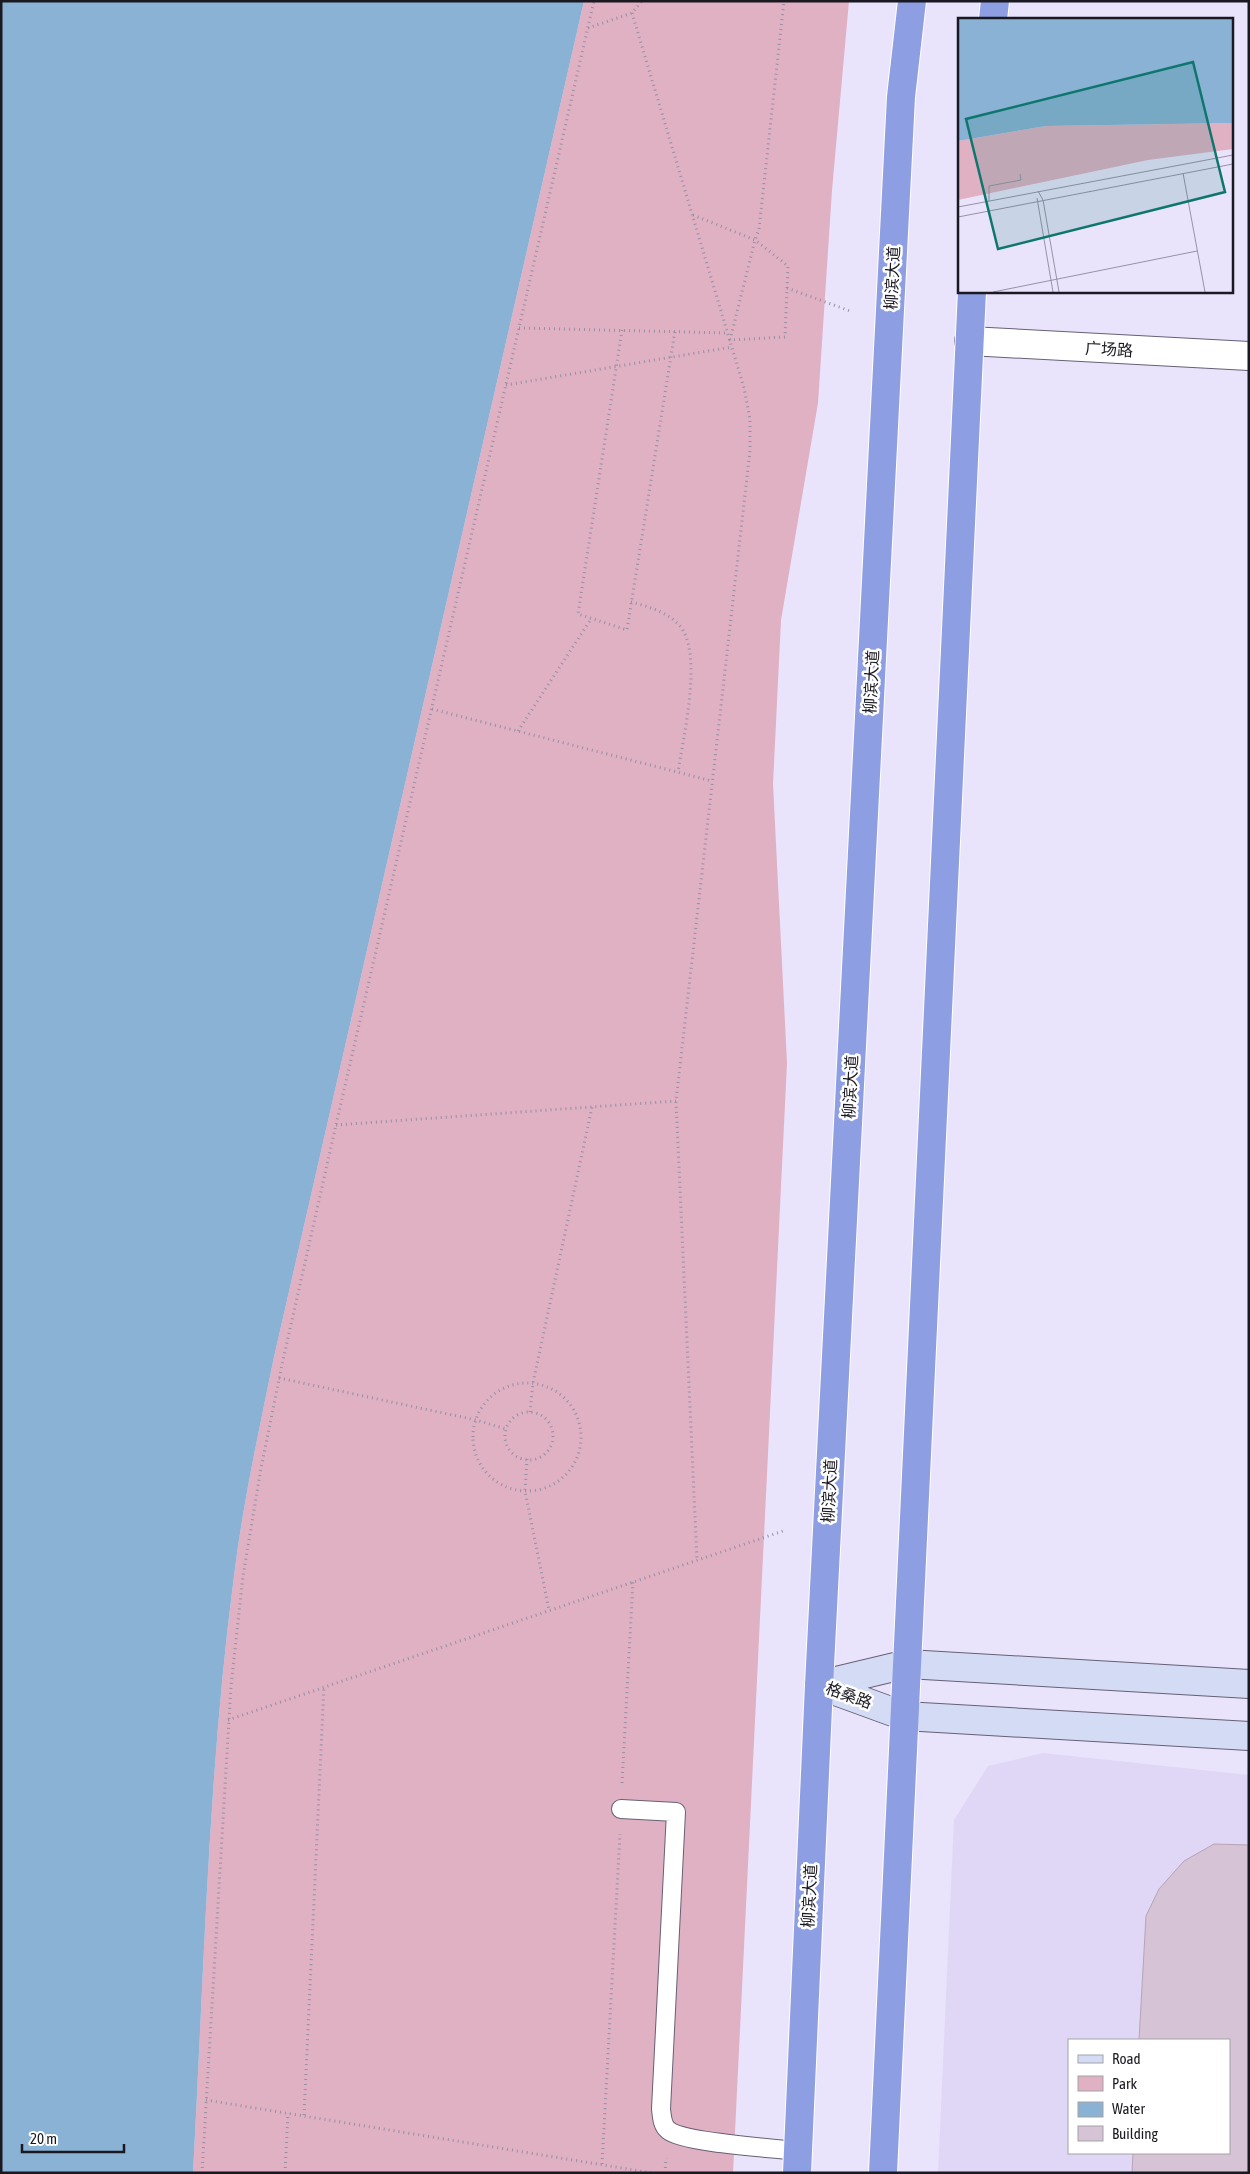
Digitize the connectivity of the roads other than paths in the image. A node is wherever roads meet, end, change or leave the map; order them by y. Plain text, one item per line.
1 (912, 1) edge
2 (995, 1) edge
3 (993, 18) edge
4 (972, 292) edge
5 (969, 341) junction
6 (1249, 356) edge
7 (907, 1664) junction
8 (1249, 1684) edge
9 (819, 1685) junction
10 (904, 1716) junction
11 (1249, 1736) edge
12 (621, 1809) road end
13 (797, 2162) edge
14 (883, 2173) edge

1 - 9 highway, 柳滨大道
2 - 3 highway
4 - 5 highway
5 - 6 street, 广场路
5 - 7 highway
7 - 8 main road, 格桑路
7 - 9 main road, 格桑路
7 - 10 highway
9 - 10 main road, 格桑路
9 - 13 highway, 柳滨大道
10 - 11 main road, 格桑路
10 - 14 highway
12 - 13 lane

